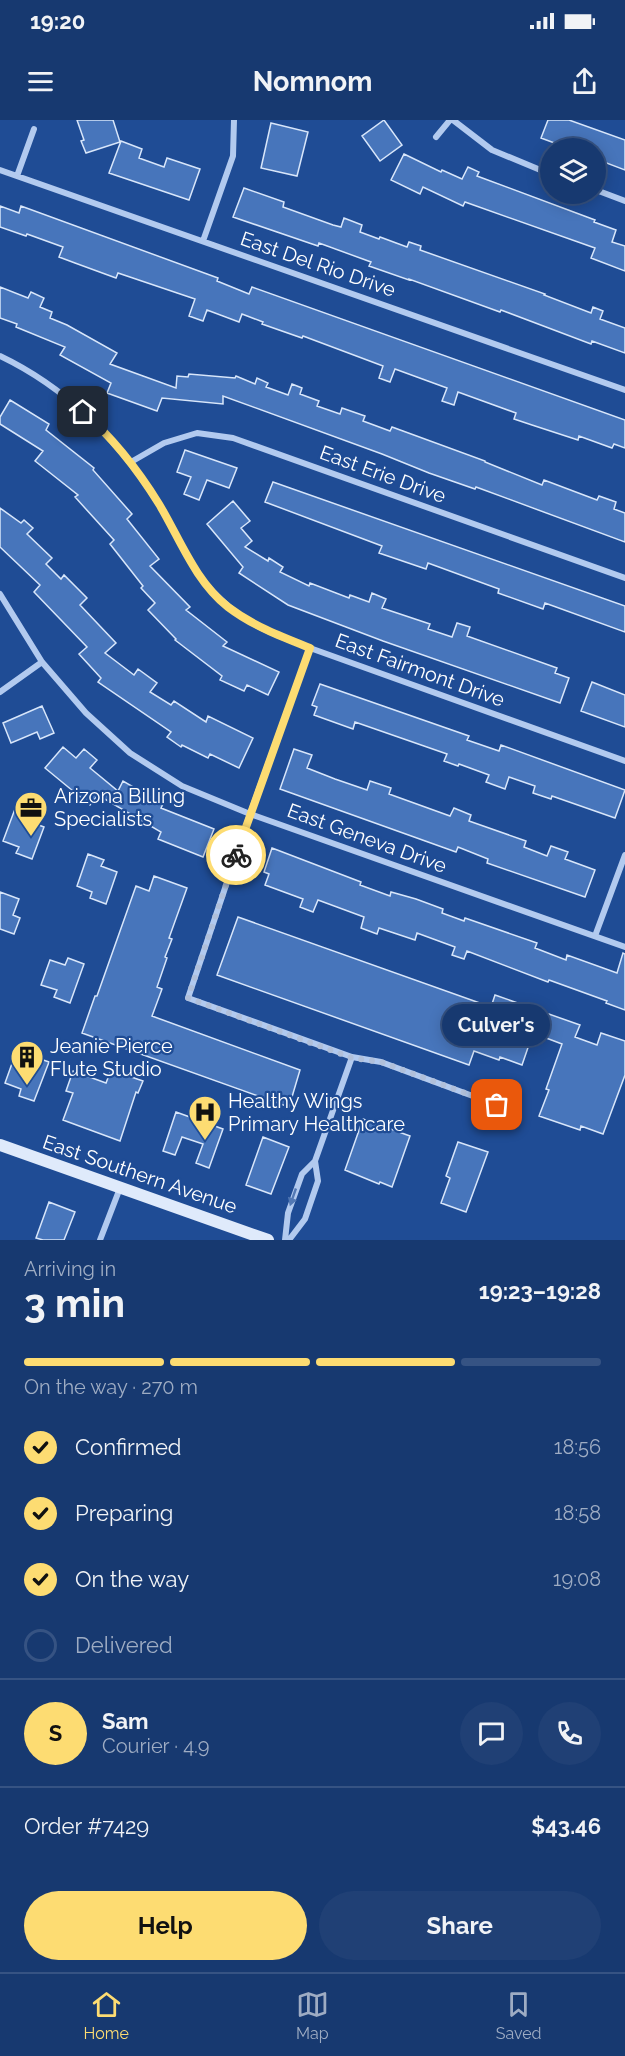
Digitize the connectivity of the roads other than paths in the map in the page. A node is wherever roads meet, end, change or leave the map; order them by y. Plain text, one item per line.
1 (234, 120) edge
2 (451, 120) edge
3 (34, 129) dead end
4 (436, 137) dead end
5 (0, 170) edge
6 (540, 170) edge
7 (17, 176) junction
8 (606, 194) edge
9 (625, 201) edge
10 (203, 241) junction
11 (0, 356) edge
12 (625, 390) edge
13 (131, 462) junction
14 (625, 578) edge
15 (0, 594) edge
16 (310, 648) junction
17 (42, 662) junction
18 (0, 692) edge
19 (625, 761) edge
20 (250, 814) junction
21 (625, 855) edge
22 (595, 936) junction
23 (625, 947) edge
24 (352, 1058) junction
25 (497, 1105) dead end
26 (0, 1145) edge
27 (315, 1161) junction
28 (120, 1188) junction
29 (100, 1240) edge
30 (268, 1240) edge
31 (287, 1240) edge

1 - 10 street
2 - 4 street
2 - 6 street
3 - 7 street
5 - 7 street, East Del Rio Drive
7 - 10 street, East Del Rio Drive
8 - 9 street
10 - 12 street, East Del Rio Drive
11 - 13 street, East Fairmont Drive
13 - 14 street, East Erie Drive
13 - 16 street, East Fairmont Drive
15 - 17 street, East Geneva Drive
16 - 19 street, East Fairmont Drive
16 - 20 street
17 - 18 street
17 - 20 street, East Geneva Drive
20 - 22 street, East Geneva Drive
20 - 24 street
21 - 22 street
22 - 23 street, East Geneva Drive
24 - 25 street
24 - 27 street
26 - 28 main road, East Southern Avenue
27 -> 31 street
27 - 31 street
28 - 29 street
28 - 30 main road, East Southern Avenue

